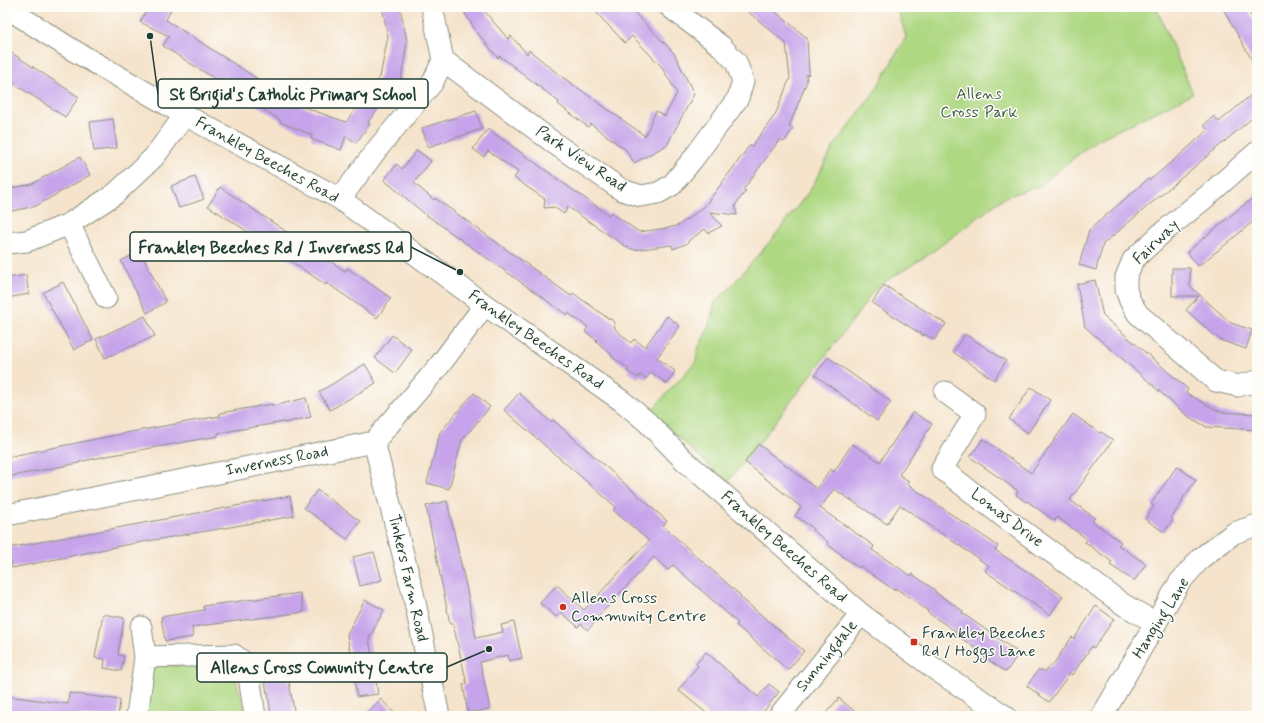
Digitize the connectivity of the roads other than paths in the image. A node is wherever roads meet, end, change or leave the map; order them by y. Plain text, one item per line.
1 (432, 7) edge
2 (670, 7) edge
3 (7, 8) edge
4 (443, 60) junction
5 (185, 115) junction
6 (1257, 152) edge
7 (340, 199) junction
8 (69, 224) junction
9 (7, 243) edge
10 (106, 298) dead end
11 (485, 305) junction
12 (1257, 381) edge
13 (945, 392) dead end
14 (374, 442) junction
15 (7, 515) edge
16 (1257, 525) edge
17 (861, 614) junction
18 (1156, 623) junction
19 (141, 627) dead end
20 (145, 657) junction
21 (137, 716) edge
22 (255, 716) edge
23 (439, 716) edge
24 (779, 716) edge
25 (1005, 716) edge
26 (1102, 716) edge

1 - 4 street
2 - 4 street, Park View Road
3 - 5 street, Frankley Beeches Road
4 - 7 street
5 - 7 street, Frankley Beeches Road
5 - 8 street
6 - 12 street, Fairway
7 - 11 street, Frankley Beeches Road
8 - 9 street
8 - 10 street
11 - 14 street
11 - 17 street, Frankley Beeches Road
13 - 18 street, Lomas Drive
14 - 15 street, Inverness Road
14 - 23 street, Tinkers Farm Road
16 - 18 street, Hanging Lane
17 - 24 street, Sunningdale
17 - 25 street, Frankley Beeches Road
18 - 26 street, Hanging Lane
19 - 20 street
20 - 21 street
20 - 22 street

